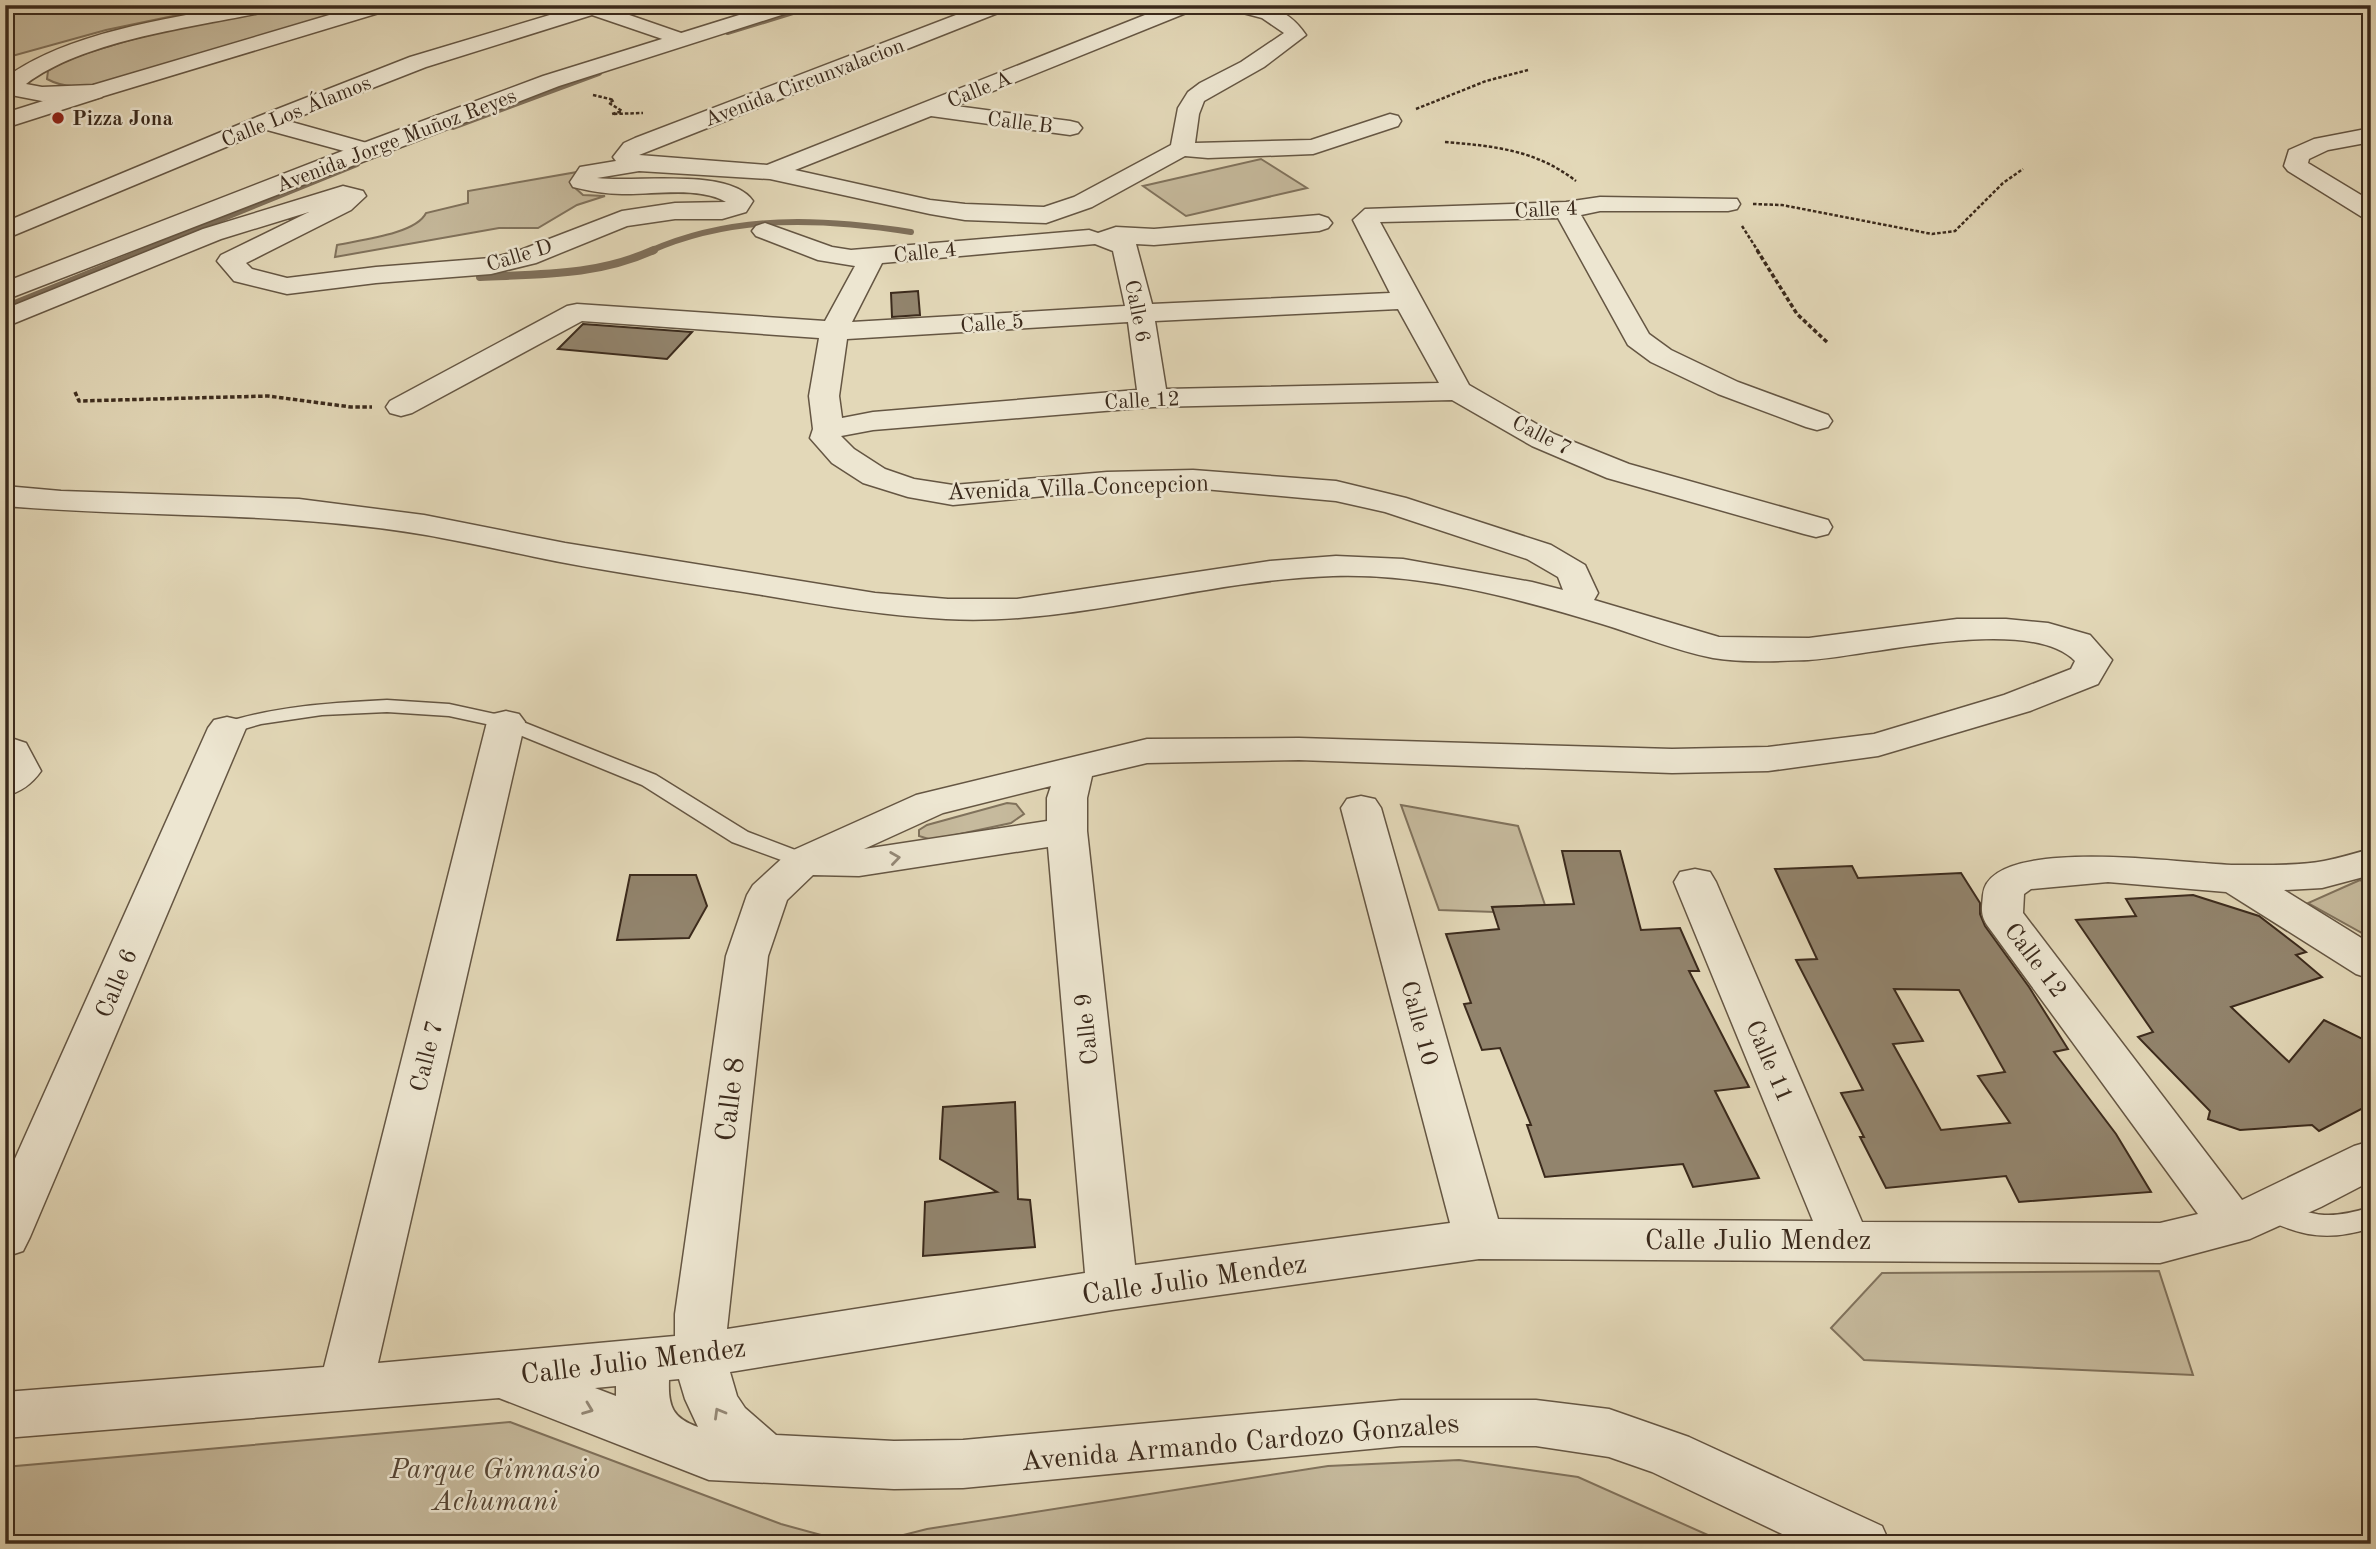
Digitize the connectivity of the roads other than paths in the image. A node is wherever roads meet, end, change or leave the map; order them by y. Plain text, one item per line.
1 (270, 5) edge
2 (385, 5) edge
3 (793, 5) edge
4 (1002, 5) edge
5 (1189, 5) edge
6 (1235, 5) edge
7 (599, 7) edge
8 (680, 40) junction
9 (9, 88) edge
10 (94, 92) junction
11 (928, 109) junction
12 (5, 121) edge
13 (1390, 121) road end
14 (265, 122) junction
15 (1070, 128) dead end
16 (2371, 135) edge
17 (1181, 149) junction
18 (366, 150) junction
19 (641, 153) junction
20 (770, 172) junction
21 (1728, 204) road end
22 (1566, 210) junction
23 (2371, 212) edge
24 (1319, 223) dead end
25 (1092, 229) junction
26 (5, 231) edge
27 (765, 231) dead end
28 (872, 258) junction
29 (5, 292) edge
30 (1407, 300) junction
31 (1140, 313) junction
32 (5, 319) edge
33 (834, 330) junction
34 (1458, 391) junction
35 (1153, 398) junction
36 (401, 407) road end
37 (1817, 421) dead end
38 (828, 429) junction
39 (5, 496) edge
40 (1816, 527) dead end
41 (1574, 604) junction
42 (506, 722) junction
43 (226, 728) joint
44 (5, 747) edge
45 (1074, 769) junction
46 (5, 785) edge
47 (1361, 808) dead end
48 (1067, 831) junction
49 (803, 861) junction
50 (2371, 862) edge
51 (2236, 879) junction
52 (1695, 882) dead end
53 (2371, 964) edge
54 (2371, 1159) edge
55 (2251, 1217) junction
56 (2371, 1217) edge
57 (5, 1237) edge
58 (1479, 1239) junction
59 (1845, 1240) junction
60 (1112, 1289) junction
61 (700, 1355) junction
62 (644, 1360) junction
63 (501, 1376) junction
64 (345, 1389) junction
65 (5, 1415) edge
66 (661, 1437) junction
67 (762, 1457) junction
68 (1862, 1544) edge

1 - 9 street
2 - 10 street
3 - 8 street, Avenida Jorge Muñoz Reyes
4 - 19 street, Avenida Circunvalacion
5 - 11 street, Calle A
6 - 17 street
7 - 8 street
7 - 14 street, Calle Los Álamos
8 - 18 street, Avenida Jorge Muñoz Reyes
9 - 10 street
10 - 12 street
11 - 15 street, Calle B
11 - 20 street, Calle A
13 - 17 street
14 - 18 street
14 - 26 street, Calle Los Álamos
16 - 23 street
17 - 25 street
18 - 29 street, Avenida Jorge Muñoz Reyes
19 - 20 street, Calle D
19 - 32 street, Calle D
20 - 25 street
21 - 22 street, Calle 4
22 - 30 street, Calle 4
22 - 37 street
24 - 25 street, Calle 4
25 - 28 street, Calle 4
25 - 31 street, Calle 6
27 - 28 street, Calle 4
28 - 33 street, Avenida Villa Concepcion
30 - 31 street, Calle 5
30 - 34 street
31 - 33 street, Calle 5
31 - 35 street, Calle 6
33 - 36 street, Calle 5
33 - 38 street, Avenida Villa Concepcion
34 - 35 street, Calle 12
34 - 40 street, Calle 7
35 - 38 street, Calle 12
38 - 41 street, Avenida Villa Concepcion
39 - 41 street
41 - 45 street, Calle 8
42 - 43 lane
42 - 49 lane
42 - 64 street, Calle 7
43 - 57 street, Calle 6
44 - 46 street
45 - 48 street, Calle 9
45 - 49 street, Calle 8
47 - 58 street, Calle 10
49 -> 48 street
48 - 60 street, Calle 9
49 - 61 street, Calle 8
50 - 51 street, Calle 12
51 - 53 street
51 - 55 street, Calle 12
52 - 59 street, Calle 11
54 - 55 street, Calle Julio Mendez
55 - 56 lane
55 - 59 street, Calle Julio Mendez
58 - 59 street, Calle Julio Mendez
58 - 60 street, Calle Julio Mendez
60 - 61 street, Calle Julio Mendez
61 - 62 street, Calle Julio Mendez
67 -> 61 street
62 - 63 street, Calle Julio Mendez
62 - 66 street
63 - 64 street, Calle Julio Mendez
63 -> 66 street, Avenida Armando Cardozo Gonzales
64 - 65 street, Calle Julio Mendez
66 - 67 street, Avenida Armando Cardozo Gonzales
67 - 68 street, Avenida Armando Cardozo Gonzales

